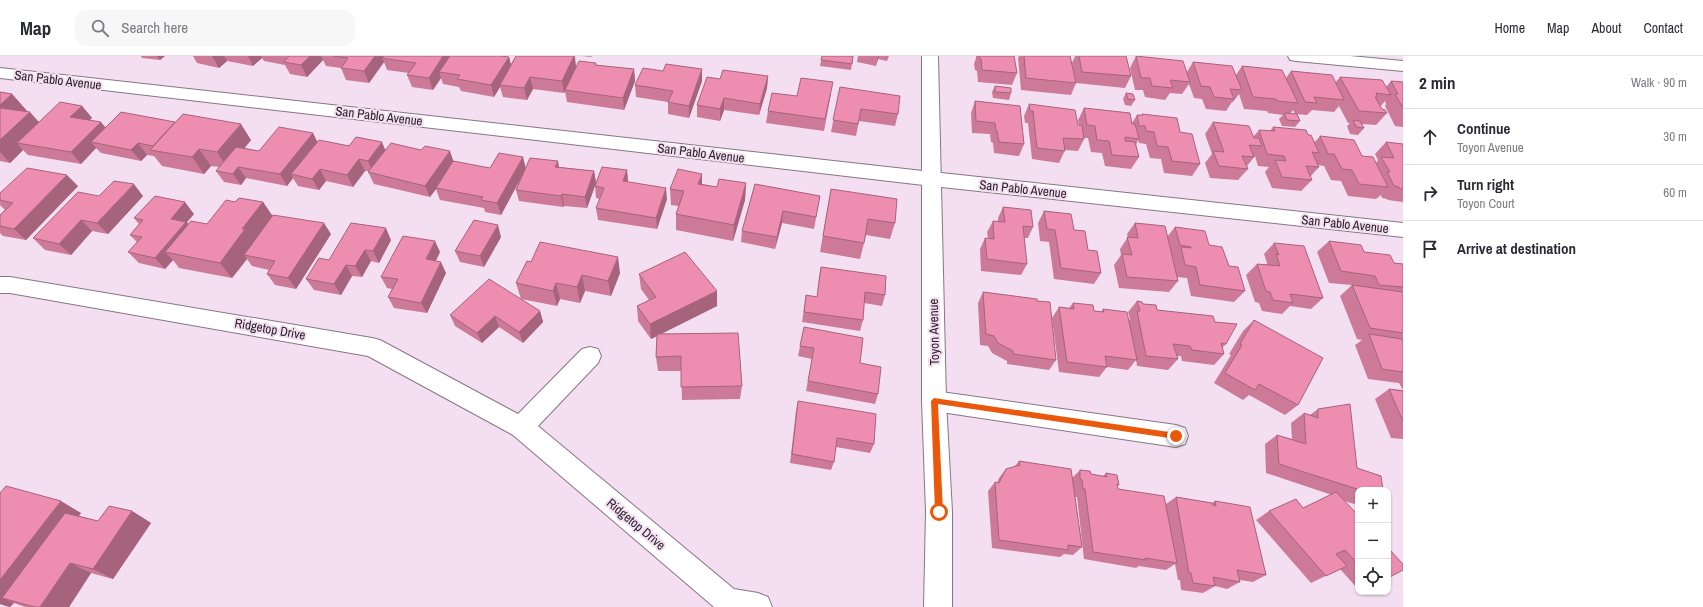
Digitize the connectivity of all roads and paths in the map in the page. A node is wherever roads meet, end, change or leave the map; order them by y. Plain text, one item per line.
1 (930, 56) edge
2 (1296, 56) edge
3 (1395, 62) edge
4 (0, 73) edge
5 (932, 179) junction
6 (1403, 230) edge
7 (0, 285) edge
8 (590, 356) dead end
9 (934, 401) junction
10 (521, 427) junction
11 (1176, 436) dead end
12 (758, 607) edge
13 (938, 607) edge

1 - 5 street, Toyon Avenue
2 - 3 street
4 - 5 street, San Pablo Avenue
5 - 6 street, San Pablo Avenue
5 - 9 street, Toyon Avenue
7 - 10 street, Ridgetop Drive
8 - 10 street
9 - 11 street
9 - 13 street, Toyon Avenue
10 - 12 street, Ridgetop Drive

